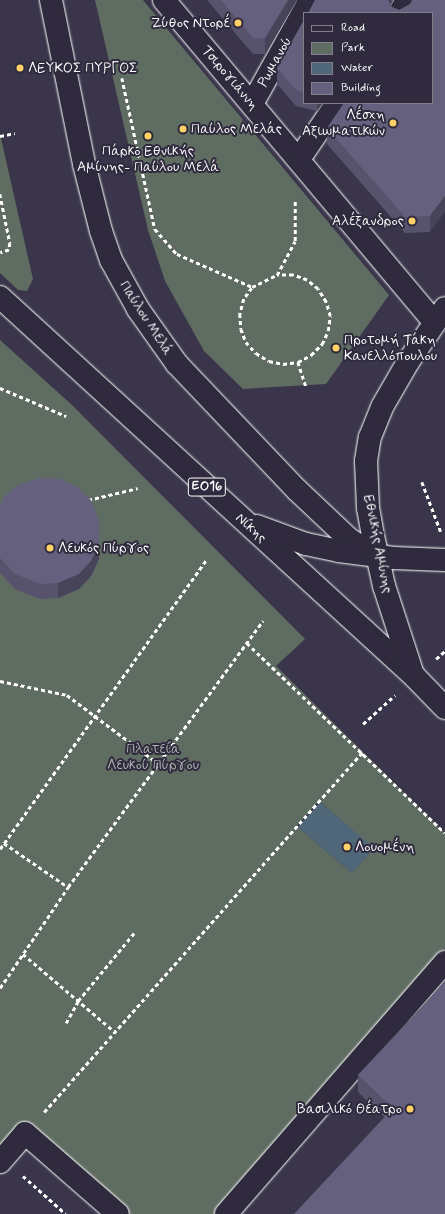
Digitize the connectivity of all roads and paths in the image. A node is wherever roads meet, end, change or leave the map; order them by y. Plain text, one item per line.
1 (51, 0) edge
2 (164, 0) edge
3 (310, 0) edge
4 (407, 0) edge
5 (303, 12) edge
6 (399, 12) edge
7 (303, 13) edge
8 (122, 78) dead end
9 (252, 104) junction
10 (336, 104) edge
11 (15, 132) dead end
12 (0, 136) edge
13 (299, 159) junction
14 (0, 194) edge
15 (295, 200) dead end
16 (0, 252) edge
17 (277, 275) junction
18 (252, 288) junction
19 (0, 297) edge
20 (440, 315) edge
21 (298, 362) junction
22 (306, 386) dead end
23 (0, 388) edge
24 (66, 416) dead end
25 (422, 482) dead end
26 (138, 488) dead end
27 (86, 501) edge
28 (244, 521) junction
29 (443, 536) dead end
30 (378, 557) junction
31 (207, 559) dead end
32 (445, 560) edge
33 (263, 621) dead end
34 (247, 643) junction
35 (415, 677) junction
36 (0, 680) edge
37 (445, 708) edge
38 (96, 715) junction
39 (362, 724) dead end
40 (362, 751) junction
41 (159, 764) junction
42 (445, 833) edge
43 (4, 843) junction
44 (0, 849) edge
45 (68, 887) junction
46 (134, 933) dead end
47 (23, 954) junction
48 (445, 962) edge
49 (0, 988) edge
50 (78, 1000) junction
51 (66, 1023) dead end
52 (115, 1032) junction
53 (26, 1133) junction
54 (2, 1160) edge
55 (66, 1214) edge
56 (118, 1214) edge
57 (226, 1214) edge

1 - 30 main road, Παύλου Μελά
2 - 9 main road, Τσιρογιάννη
3 - 5 main road, Ρωμανού
4 - 6 main road
7 - 9 main road, Ρωμανού
8 - 18 path
9 - 13 main road, Τσιρογιάννη
10 - 13 main road
11 - 12 path
13 - 20 main road, Τσιρογιάννη
14 - 16 path
15 - 17 path
17 - 18 path
17 - 21 path
18 - 21 path
19 - 28 main road, Νίκης / ΕΟ16
20 - 30 main road, Εθνικής Αμύνης
21 - 22 path
23 - 24 path
25 - 29 path
26 - 27 path
28 - 30 main road
28 - 35 main road, Νίκης / ΕΟ16
30 - 32 main road
30 - 35 main road, Εθνικής Αμύνης
31 - 38 path
33 - 34 path
34 - 40 path
34 - 41 path
35 - 37 main road, ΕΟ16
35 - 39 path
36 - 38 path
38 - 41 path
38 - 43 path
40 - 42 path
40 - 52 path
41 - 45 path
43 - 44 path
43 - 45 path
45 - 47 path
46 - 50 path
47 - 49 path
47 - 50 path
48 - 57 main road
50 - 51 path
50 - 52 path
52 - 53 path
53 - 54 main road
53 - 56 main road
54 - 55 path

